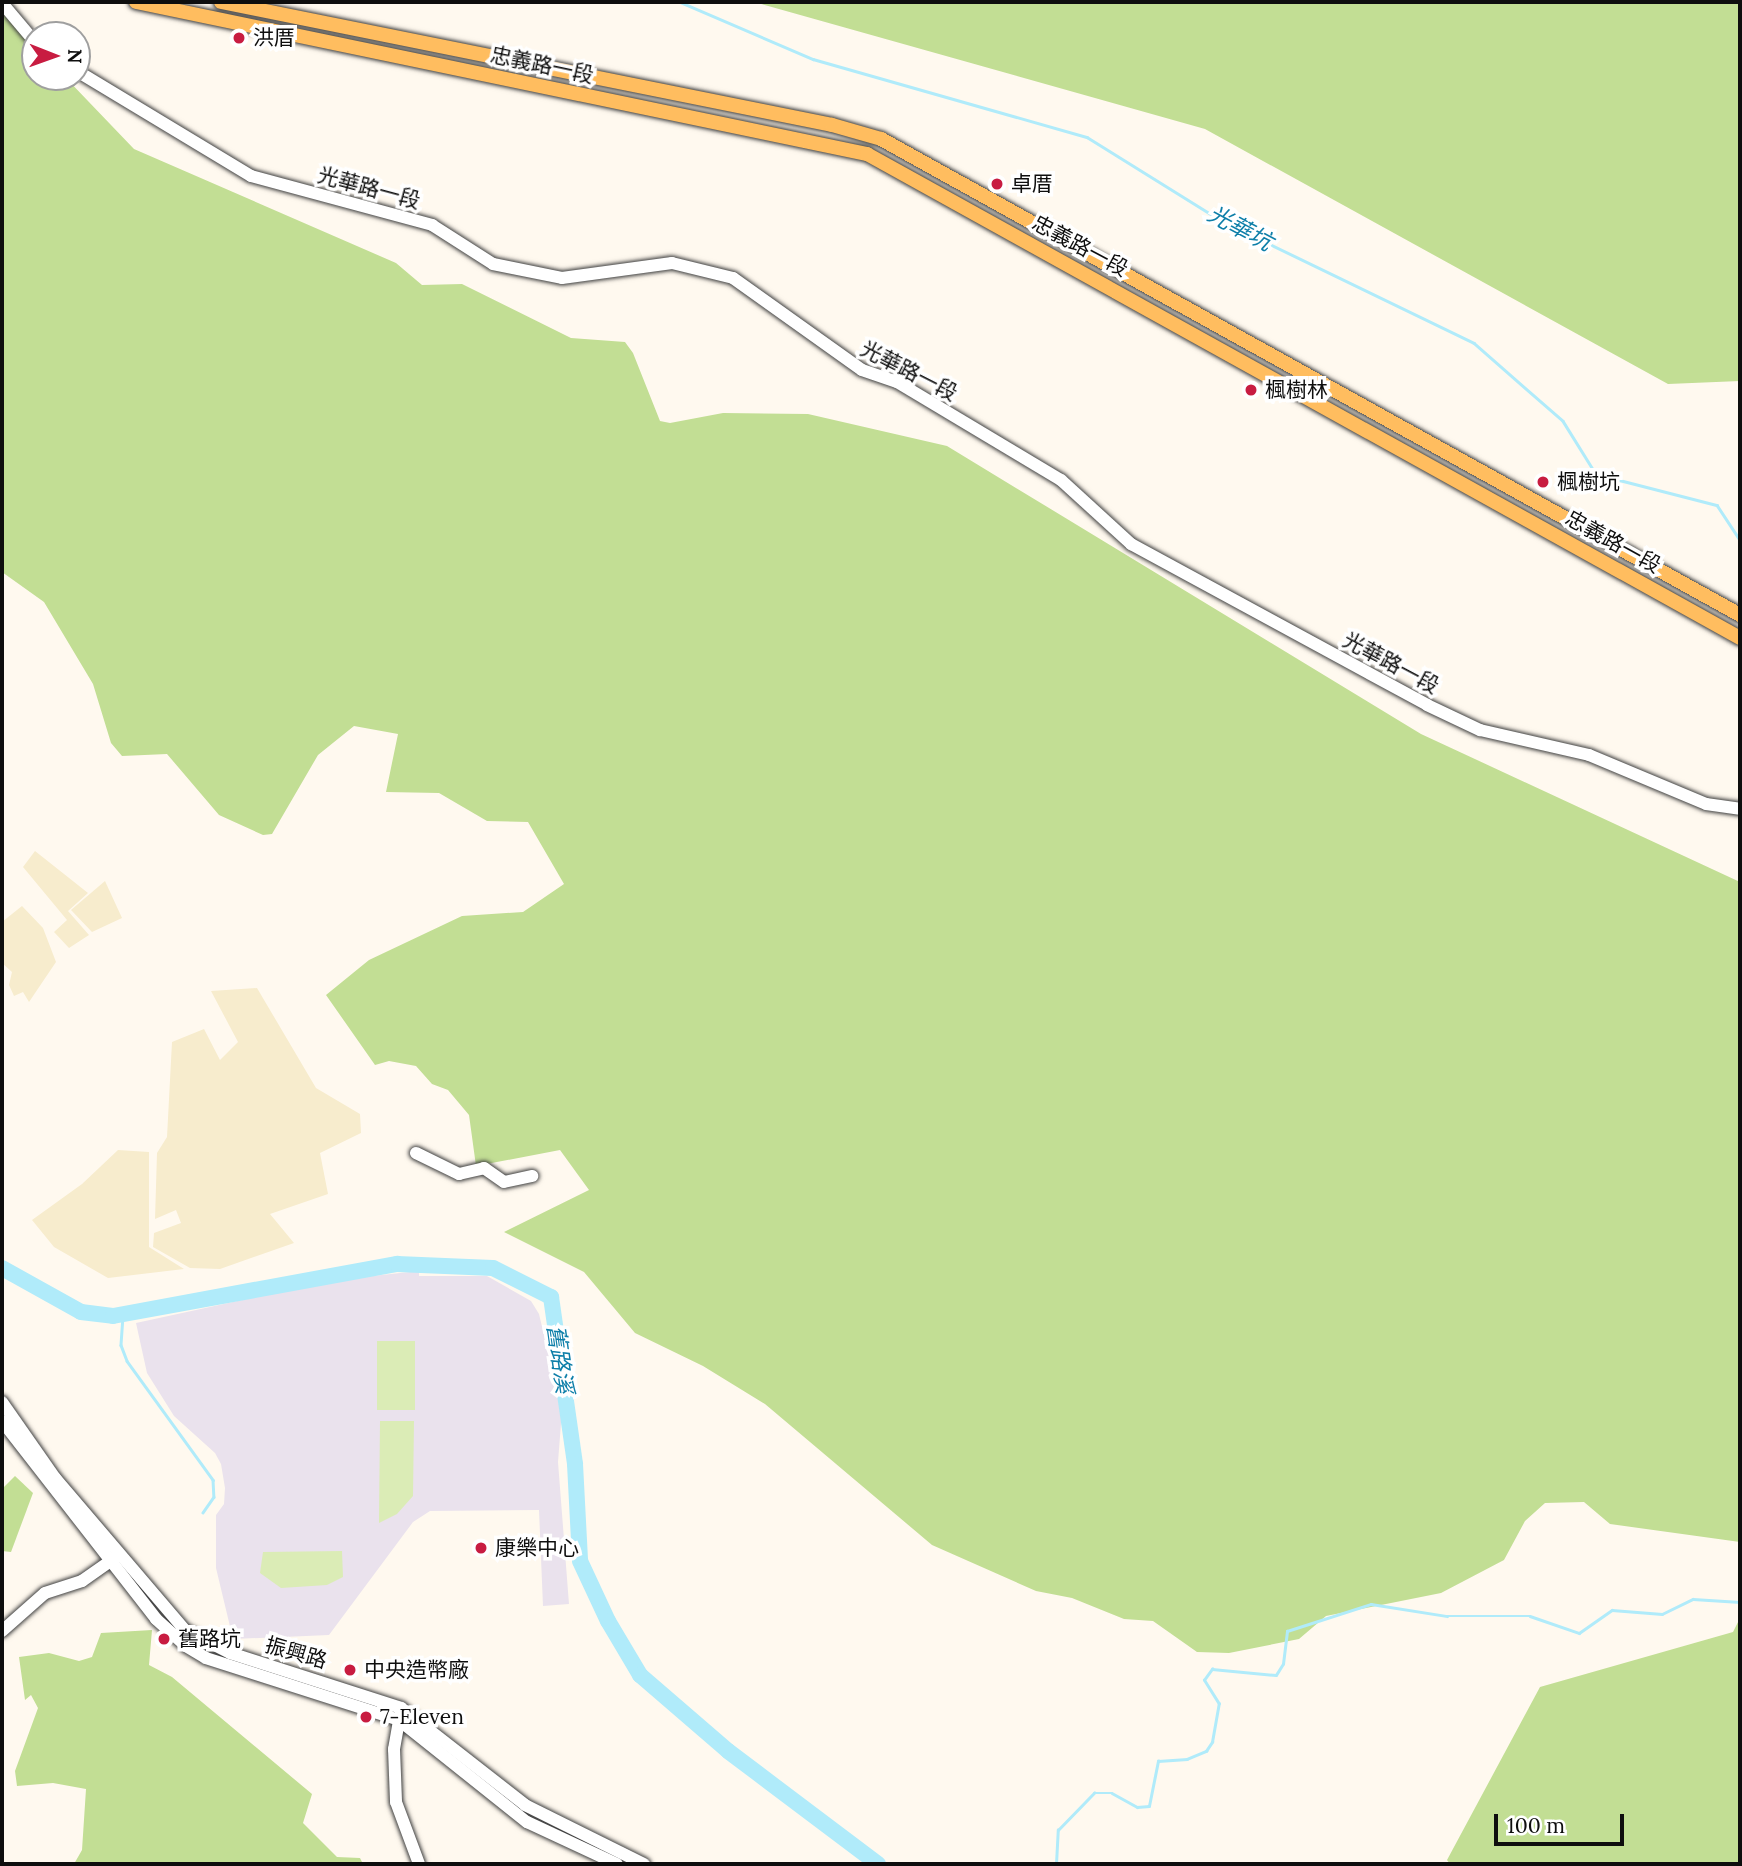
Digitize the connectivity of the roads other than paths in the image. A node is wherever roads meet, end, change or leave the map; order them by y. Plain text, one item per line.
1 (136, 2) edge
2 (221, 2) edge
3 (2, 3) edge
4 (240, 4) edge
5 (21, 25) edge
6 (236, 27) junction
7 (91, 79) edge
8 (674, 88) junction
9 (668, 117) junction
10 (1294, 362) junction
11 (1281, 386) junction
12 (1588, 525) junction
13 (1573, 549) junction
14 (1740, 615) edge
15 (1740, 638) edge
16 (1740, 809) edge
17 (416, 1153) dead end
18 (531, 1176) dead end
19 (2, 1402) edge
20 (2, 1421) edge
21 (115, 1558) junction
22 (2, 1631) edge
23 (400, 1714) junction
24 (419, 1864) edge
25 (617, 1864) edge
26 (644, 1864) edge

1 - 6 main road, 忠義路一段
2 - 4 main road, 忠義路一段
3 - 5 street
4 - 6 main road
4 - 8 main road, 忠義路一段
6 - 9 main road, 忠義路一段
7 - 16 street, 光華路一段
8 - 9 main road
8 - 10 main road, 忠義路一段
9 - 11 main road, 忠義路一段
10 - 11 main road
10 - 12 main road, 忠義路一段
11 - 13 main road, 忠義路一段
12 - 13 main road
12 - 14 main road, 忠義路一段
13 - 15 main road, 忠義路一段
17 - 18 street
19 - 21 street, 振興路
20 - 21 street, 振興路
21 - 22 street
21 - 23 street, 振興路
23 - 24 street
23 - 25 street, 振興路
23 - 26 street, 振興路

